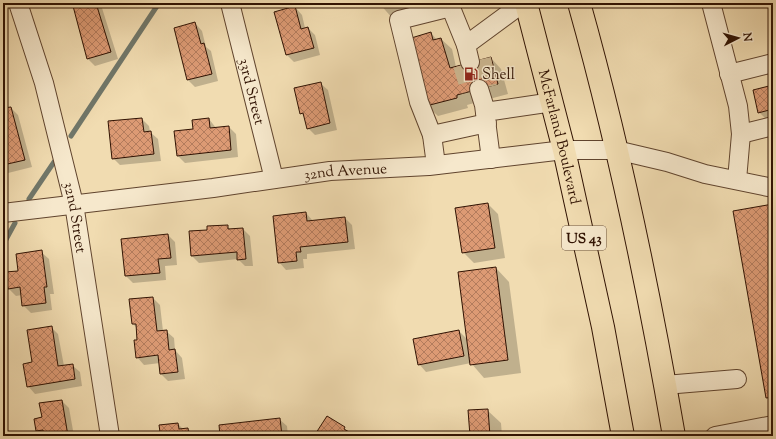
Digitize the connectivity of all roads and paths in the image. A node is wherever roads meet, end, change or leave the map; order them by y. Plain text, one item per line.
1 (18, 3) edge
2 (230, 3) edge
3 (523, 3) edge
4 (526, 3) edge
5 (578, 3) edge
6 (712, 3) edge
7 (450, 5) edge
8 (773, 62) edge
9 (729, 74) junction
10 (482, 101) junction
11 (553, 102) junction
12 (773, 126) edge
13 (741, 134) junction
14 (432, 135) junction
15 (564, 150) junction
16 (616, 150) junction
17 (491, 159) junction
18 (436, 165) junction
19 (274, 179) junction
20 (737, 180) junction
21 (773, 188) edge
22 (74, 204) junction
23 (3, 213) edge
24 (737, 379) dead end
25 (665, 386) junction
26 (773, 425) edge
27 (110, 436) edge
28 (623, 436) edge
29 (674, 436) edge
30 (715, 436) edge

1 - 22 street, 32nd Street
2 - 19 street, 33rd Street
3 - 7 street
4 - 11 highway, McFarland Boulevard / US 43
5 - 16 highway
6 - 9 street
7 - 14 street
8 - 9 street
9 - 13 street
10 - 11 street
10 - 14 street
10 - 17 street
11 - 15 highway, McFarland Boulevard / US 43
12 - 13 street
13 - 20 street
14 - 18 street
15 - 16 street, 32nd Avenue
15 - 17 street, 32nd Avenue
15 - 28 highway, McFarland Boulevard / US 43
16 - 20 street, 32nd Avenue
16 - 25 highway
17 - 18 street, 32nd Avenue
18 - 19 street, 32nd Avenue
19 - 22 street, 32nd Avenue
20 - 21 street, 32nd Avenue
22 - 23 street, 32nd Avenue
22 - 27 street, 32nd Street
24 - 25 street
25 - 29 highway
26 - 30 street

